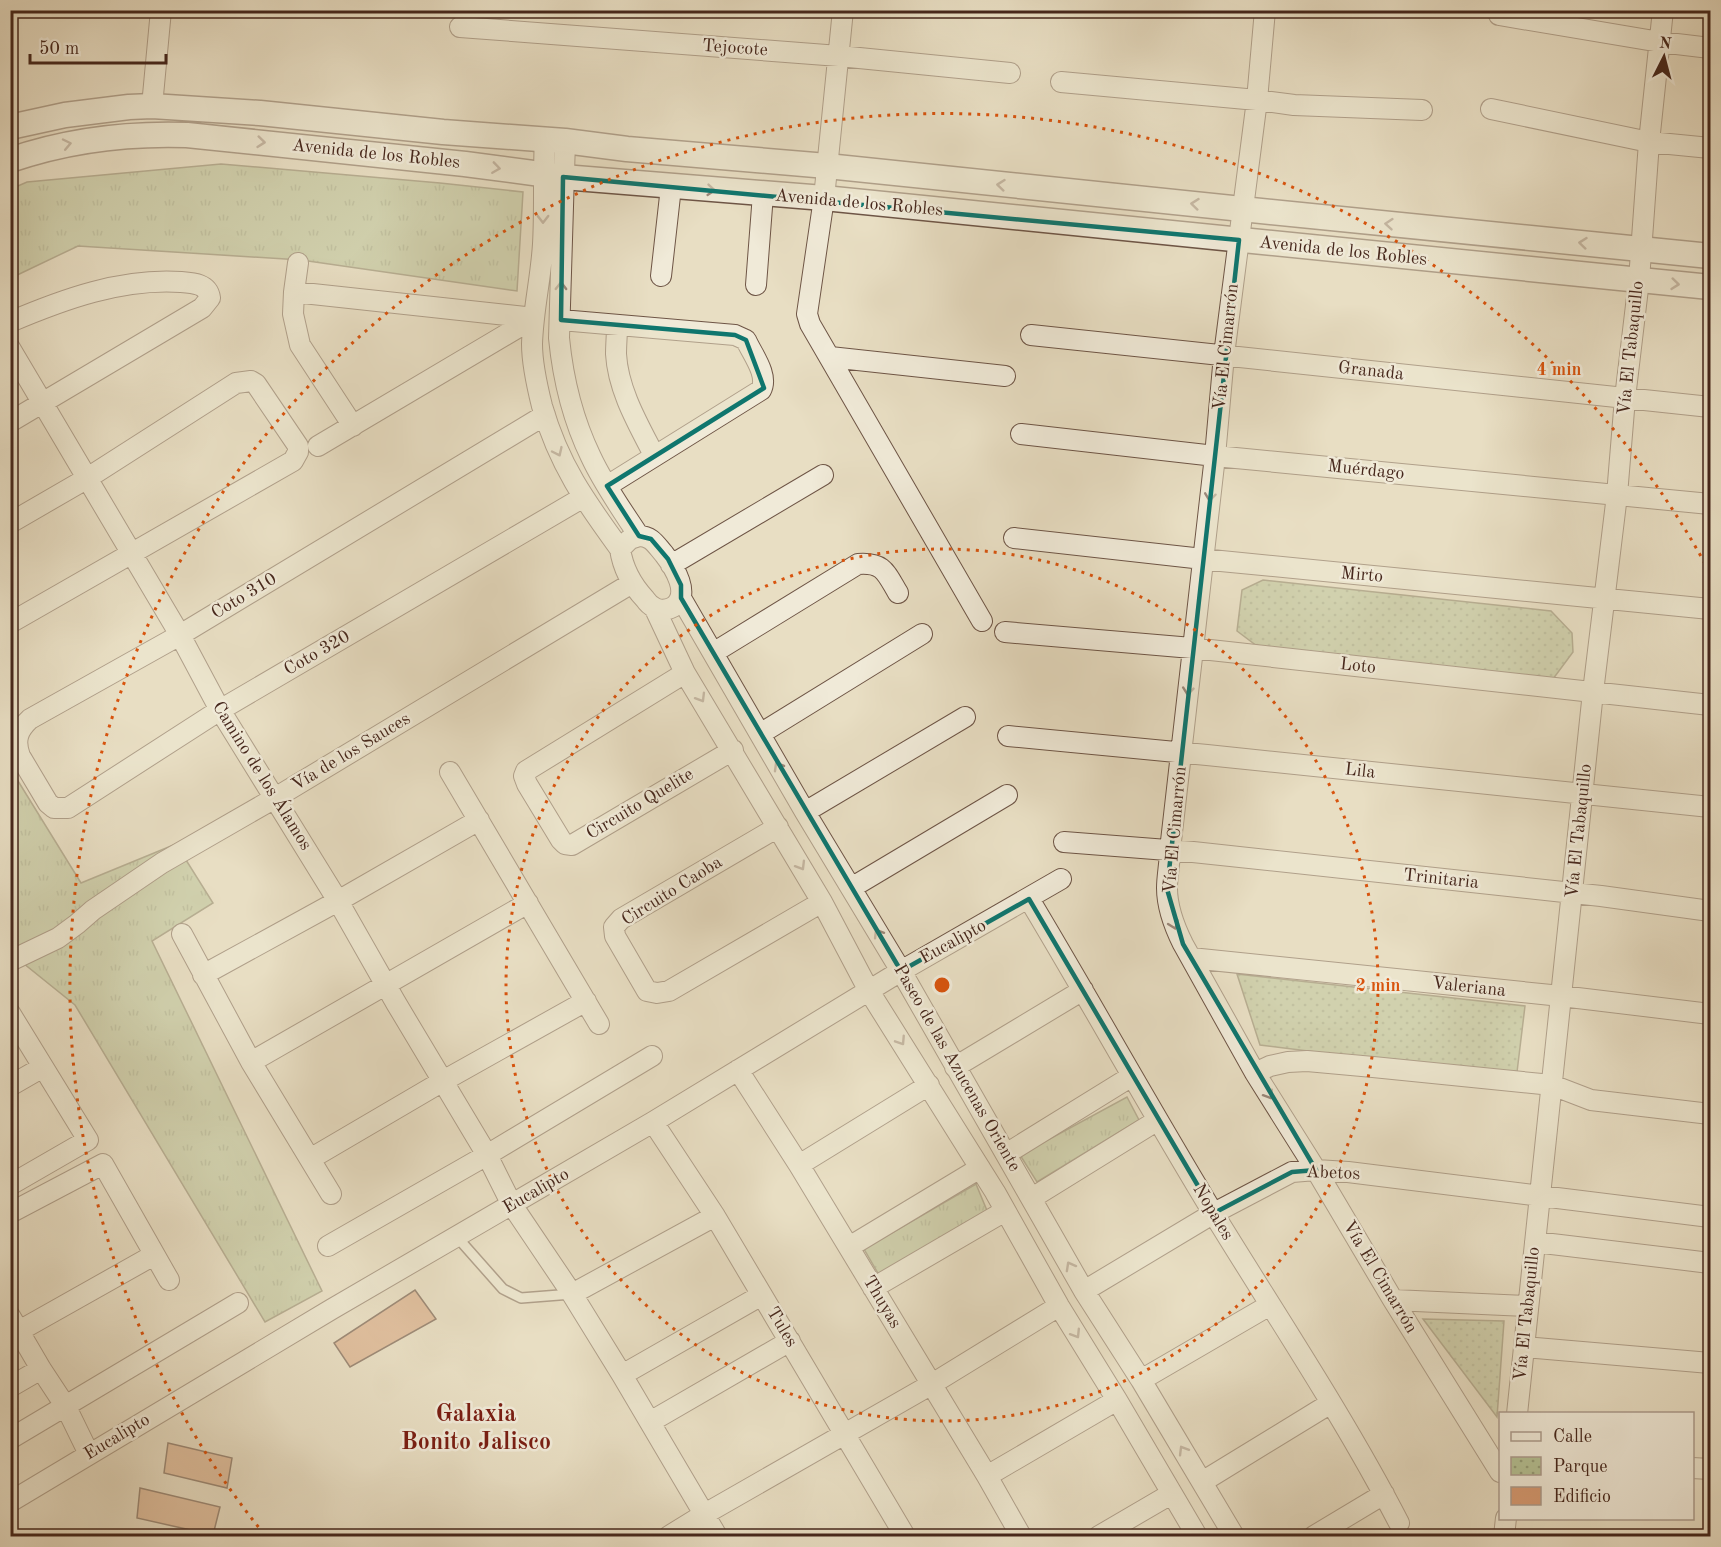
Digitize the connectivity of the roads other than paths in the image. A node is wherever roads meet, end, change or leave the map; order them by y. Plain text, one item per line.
1 (160, 10) edge
2 (843, 10) edge
3 (1265, 10) edge
4 (1663, 10) edge
5 (1499, 15) dead end
6 (460, 27) dead end
7 (1660, 42) junction
8 (1710, 48) edge
9 (839, 56) junction
10 (1010, 73) dead end
11 (1061, 82) dead end
12 (1257, 100) junction
13 (152, 106) junction
14 (1491, 108) dead end
15 (1422, 110) dead end
16 (10, 127) edge
17 (555, 140) junction
18 (1649, 142) junction
19 (1710, 148) edge
20 (10, 160) edge
21 (827, 166) junction
22 (553, 176) junction
23 (671, 187) junction
24 (764, 194) junction
25 (824, 198) junction
26 (1243, 209) junction
27 (1239, 240) junction
28 (1641, 249) junction
29 (1710, 256) edge
30 (298, 263) dead end
31 (661, 276) dead end
32 (1639, 280) junction
33 (756, 285) dead end
34 (1710, 288) edge
35 (294, 292) junction
36 (534, 318) junction
37 (561, 320) junction
38 (10, 322) edge
39 (617, 326) junction
40 (1031, 335) dead end
41 (10, 348) edge
42 (1224, 355) junction
43 (830, 357) junction
44 (562, 369) junction
45 (534, 371) junction
46 (1005, 376) dead end
47 (1625, 398) junction
48 (43, 403) junction
49 (1710, 407) edge
50 (545, 416) junction
51 (10, 422) edge
52 (352, 426) junction
53 (1021, 434) dead end
54 (318, 446) dead end
55 (654, 455) junction
56 (1215, 456) junction
57 (823, 475) dead end
58 (86, 478) junction
59 (607, 486) junction
60 (1617, 495) junction
61 (582, 498) junction
62 (1710, 504) edge
63 (10, 523) edge
64 (639, 536) junction
65 (1014, 538) dead end
66 (620, 549) junction
67 (132, 553) junction
68 (1202, 559) junction
69 (671, 565) junction
70 (632, 583) junction
71 (898, 593) dead end
72 (681, 598) junction
73 (1604, 598) junction
74 (655, 609) junction
75 (1710, 609) edge
76 (982, 621) dead end
77 (10, 623) edge
78 (1005, 632) dead end
79 (922, 634) dead end
80 (180, 635) junction
81 (1192, 648) junction
82 (713, 653) junction
83 (686, 673) junction
84 (1593, 692) junction
85 (1710, 705) edge
86 (220, 710) junction
87 (965, 717) dead end
88 (760, 734) junction
89 (1008, 736) dead end
90 (733, 750) junction
91 (1182, 753) junction
92 (450, 772) dead end
93 (1584, 794) junction
94 (1006, 795) dead end
95 (275, 798) junction
96 (1710, 807) edge
97 (54, 808) joint
98 (805, 812) junction
99 (478, 820) junction
100 (778, 827) junction
101 (1064, 842) dead end
102 (1170, 850) junction
103 (1061, 879) dead end
104 (851, 888) junction
105 (1573, 894) junction
106 (1029, 899) junction
107 (338, 901) junction
108 (822, 902) junction
109 (528, 903) junction
110 (1710, 911) edge
111 (182, 934) dead end
112 (1191, 958) junction
113 (10, 961) edge
114 (901, 971) junction
115 (203, 975) junction
116 (386, 985) junction
117 (1083, 990) junction
118 (869, 992) junction
119 (1561, 996) junction
120 (586, 1001) junction
121 (10, 1013) edge
122 (1710, 1014) edge
123 (599, 1024) dead end
124 (652, 1056) dead end
125 (251, 1062) junction
126 (43, 1067) junction
127 (956, 1067) junction
128 (738, 1070) junction
129 (1255, 1073) junction
130 (1132, 1076) junction
131 (442, 1081) junction
132 (929, 1085) junction
133 (1552, 1085) junction
134 (10, 1086) edge
135 (1710, 1114) edge
136 (1158, 1120) junction
137 (653, 1122) junction
138 (1006, 1154) junction
139 (487, 1155) junction
140 (310, 1159) junction
141 (799, 1166) junction
142 (980, 1168) junction
143 (1316, 1170) junction
144 (10, 1185) edge
145 (331, 1194) dead end
146 (1540, 1197) junction
147 (1032, 1198) junction
148 (512, 1205) junction
149 (1005, 1211) junction
150 (10, 1213) edge
151 (1214, 1213) junction
152 (715, 1216) junction
153 (1710, 1217) edge
154 (457, 1237) junction
155 (1535, 1242) junction
156 (328, 1246) dead end
157 (849, 1247) junction
158 (154, 1255) junction
159 (1710, 1263) edge
160 (169, 1280) dead end
161 (873, 1288) junction
162 (1084, 1291) junction
163 (572, 1294) junction
164 (762, 1295) junction
165 (1393, 1300) junction
166 (238, 1303) dead end
167 (1270, 1305) junction
168 (1059, 1306) junction
169 (1528, 1306) junction
170 (15, 1323) edge
171 (790, 1341) junction
172 (1524, 1347) junction
173 (1710, 1363) edge
174 (41, 1369) junction
175 (622, 1375) junction
176 (1141, 1380) junction
177 (932, 1384) junction
178 (10, 1387) edge
179 (1117, 1400) junction
180 (1331, 1403) junction
181 (66, 1407) junction
182 (1517, 1412) edge
183 (650, 1422) junction
184 (845, 1434) junction
185 (10, 1439) edge
186 (89, 1454) junction
187 (1694, 1467) edge
188 (1710, 1469) edge
189 (1499, 1470) edge
190 (987, 1476) junction
191 (1202, 1482) junction
192 (1171, 1494) junction
193 (1384, 1494) junction
194 (10, 1502) edge
195 (704, 1515) junction
196 (1506, 1520) edge
197 (1399, 1523) dead end
198 (669, 1536) edge
199 (717, 1536) edge
200 (903, 1536) edge
201 (1021, 1536) edge
202 (1099, 1536) edge
203 (1197, 1536) edge
204 (1234, 1536) edge
205 (1314, 1536) edge
206 (1504, 1536) edge

1 - 13 street
2 - 9 street
3 - 12 street, Vía El Cimarrón
4 - 7 street, Vía El Tabaquillo
5 - 7 street
6 - 9 street, Tejocote
7 - 8 street
7 - 18 street, Vía El Tabaquillo
9 - 10 street, Tejocote
9 - 21 street
11 - 12 street
12 - 15 street
12 - 26 street, Vía El Cimarrón
13 - 16 street, Avenida de los Robles
13 - 17 street, Avenida de los Robles
14 - 18 street
17 - 21 street, Avenida de los Robles
17 - 22 street
18 - 19 street
18 - 28 street, Vía El Tabaquillo
20 -> 22 street, Avenida de los Robles
21 - 25 street
26 -> 21 street, Avenida de los Robles
22 - 23 street, Avenida de los Robles
22 -> 36 street
37 -> 22 street
23 -> 24 street, Avenida de los Robles
23 - 31 street
24 - 25 street, Avenida de los Robles
24 - 33 street
25 - 27 street, Avenida de los Robles
25 - 43 street
26 - 27 street, Vía El Cimarrón
28 -> 26 street, Avenida de los Robles
27 - 32 street, Avenida de los Robles
27 - 42 street, Vía El Cimarrón
28 - 29 street, Avenida de los Robles
28 - 32 street, Vía El Tabaquillo
30 - 35 street
32 -> 34 street, Avenida de los Robles
32 - 47 street, Vía El Tabaquillo
35 - 36 street
35 - 52 street
36 - 45 street
36 - 52 street
37 - 39 street
37 - 44 street
38 - 48 street
39 - 55 street
39 - 55 street
40 - 42 street, Granada
41 - 48 street, Camino de los Álamos
42 - 47 street, Granada
42 - 56 street, Vía El Cimarrón
43 - 46 street
43 - 76 street
44 - 45 street
44 - 59 street
45 - 50 street
47 - 49 street, Granada
47 - 60 street, Vía El Tabaquillo
48 - 51 street
48 - 58 street, Camino de los Álamos
50 -> 61 street
50 - 80 street, Coto 310
52 - 54 street
53 - 56 street, Muérdago
55 - 59 street
56 - 60 street, Muérdago
56 -> 68 street, Vía El Cimarrón
57 - 69 street
58 - 63 street
58 - 67 street, Camino de los Álamos
58 - 67 street
59 - 64 street
60 - 62 street, Muérdago
60 - 73 street, Vía El Tabaquillo
61 - 66 street
61 - 86 street, Coto 320
64 - 66 street
64 - 69 street, Paseo de las Azucenas Oriente
65 - 68 street, Mirto
66 - 70 street
67 - 77 street
67 - 80 street, Camino de los Álamos
68 - 73 street, Mirto
68 - 81 street, Vía El Cimarrón
69 - 72 street, Paseo de las Azucenas Oriente
70 - 74 street, Paseo de las Azucenas Oriente
70 - 95 street, Vía de los Sauces
71 - 82 street
72 - 74 street
72 - 82 street, Paseo de las Azucenas Oriente
73 - 75 street, Mirto
73 - 84 street, Vía El Tabaquillo
74 - 83 street, Paseo de las Azucenas Oriente
78 - 81 street, Loto
79 - 88 street
80 - 86 street, Camino de los Álamos
80 - 97 street, Coto 310
81 - 84 street, Loto
81 -> 91 street, Vía El Cimarrón
82 - 88 street, Paseo de las Azucenas Oriente
83 -> 90 street, Paseo de las Azucenas Oriente
83 - 90 street, Circuito Quelite
84 - 85 street, Loto
84 - 93 street, Vía El Tabaquillo
86 - 95 street, Camino de los Álamos
86 - 97 street, Coto 320
87 - 98 street
98 -> 88 street, Paseo de las Azucenas Oriente
89 - 91 street, Lila
90 - 100 street, Paseo de las Azucenas Oriente
91 - 93 street, Lila
91 - 102 street, Vía El Cimarrón
92 - 99 street
93 - 96 street, Lila
93 - 105 street, Vía El Tabaquillo
94 - 104 street
95 - 107 street, Camino de los Álamos
95 - 113 street, Vía de los Sauces
98 - 104 street, Paseo de las Azucenas Oriente
99 - 107 street
99 - 109 street
100 -> 108 street, Paseo de las Azucenas Oriente
100 - 108 street, Circuito Caoba
101 - 102 street, Trinitaria
102 - 105 street, Trinitaria
102 -> 112 street, Vía El Cimarrón
103 - 106 street, Eucalipto
114 -> 104 street, Paseo de las Azucenas Oriente
105 - 110 street, Trinitaria
105 - 119 street, Vía El Tabaquillo
106 - 114 street, Eucalipto
106 - 117 street, Nopales
107 - 115 street
107 - 116 street, Camino de los Álamos
108 - 118 street, Paseo de las Azucenas Oriente
109 - 116 street
109 - 120 street
111 - 115 street
112 - 119 street, Valeriana
112 - 129 street, Vía El Cimarrón
114 - 118 street, Eucalipto
114 - 127 street, Paseo de las Azucenas Oriente
115 - 125 street
116 - 125 street
116 - 131 street, Camino de los Álamos
117 - 127 street
117 - 130 street, Nopales
118 - 128 street, Eucalipto
118 -> 132 street, Paseo de las Azucenas Oriente
119 - 122 street, Valeriana
119 - 133 street, Vía El Tabaquillo
120 - 123 street
120 - 131 street
121 - 126 street
124 - 139 street
125 - 140 street
126 - 134 street
126 - 144 street
127 - 138 street, Paseo de las Azucenas Oriente
128 - 137 street, Eucalipto
128 - 141 street, Thuyas
129 - 133 street
129 -> 143 street, Vía El Cimarrón
130 - 136 street, Nopales
130 - 138 street
131 - 139 street, Camino de los Álamos
131 - 140 street
132 - 141 street
132 - 142 street, Paseo de las Azucenas Oriente
133 - 135 street
133 - 146 street, Vía El Tabaquillo
136 - 147 street
136 - 151 street, Nopales
137 - 148 street, Eucalipto
137 - 152 street, Tules
138 - 147 street, Paseo de las Azucenas Oriente
139 - 148 street, Camino de los Álamos
139 - 156 street
140 - 145 street
141 - 157 street, Thuyas
142 - 149 street, Paseo de las Azucenas Oriente
142 - 157 street
143 - 146 street, Abetos
143 - 151 street, Abetos
143 - 165 street, Vía El Cimarrón
146 - 153 street, Abetos
146 - 155 street, Vía El Tabaquillo
162 -> 147 street, Paseo de las Azucenas Oriente
148 - 154 street, Eucalipto
148 - 163 street, Camino de los Álamos
149 - 161 street
149 - 168 street, Paseo de las Azucenas Oriente
150 - 158 street
151 - 162 street, Abetos
151 - 167 street, Nopales
152 - 163 street
152 - 164 street, Tules
154 - 163 lane
154 - 186 street, Eucalipto
155 - 159 street
155 - 169 street, Vía El Tabaquillo
157 - 161 street, Thuyas
158 - 160 street
158 - 170 street
161 - 177 street, Thuyas
162 - 176 street, Paseo de las Azucenas Oriente
163 - 175 street, Camino de los Álamos
164 - 171 street, Tules
164 - 175 street
165 - 169 street
165 - 189 street, Vía El Cimarrón
166 - 181 street
167 - 176 street
167 - 180 street, Nopales
168 - 177 street
168 -> 179 street, Paseo de las Azucenas Oriente
169 - 172 street, Vía El Tabaquillo
170 - 174 street
171 - 183 street
171 - 184 street, Tules
172 - 173 street
172 - 182 street, Vía El Tabaquillo
174 - 178 street
174 - 181 street
175 - 183 street, Camino de los Álamos
191 -> 176 street, Paseo de las Azucenas Oriente
177 - 184 street
177 - 190 street, Thuyas
179 - 190 street
179 - 192 street, Paseo de las Azucenas Oriente
180 - 191 street
180 - 193 street, Nopales
181 - 185 street
181 - 186 street
183 - 195 street, Camino de los Álamos
184 - 195 street
184 - 200 street, Tules
186 - 194 street, Eucalipto
187 - 188 street
190 - 201 street, Thuyas
191 - 204 street, Paseo de las Azucenas Oriente
192 - 202 street
192 - 203 street, Paseo de las Azucenas Oriente
193 - 197 street, Nopales
193 - 205 street
195 - 198 street
195 - 199 street, Camino de los Álamos
196 - 206 street

